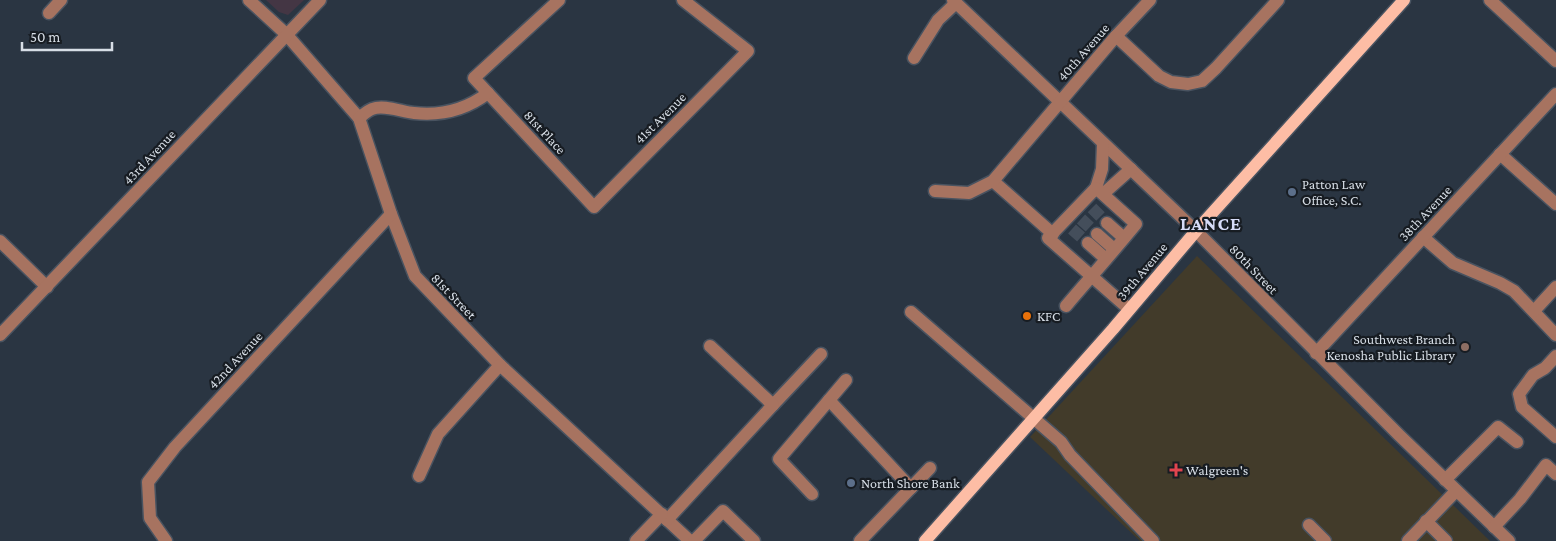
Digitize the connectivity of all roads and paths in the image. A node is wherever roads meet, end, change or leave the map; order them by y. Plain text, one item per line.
1 (61, 0) edge
2 (250, 0) edge
3 (320, 0) edge
4 (559, 0) edge
5 (683, 0) edge
6 (1150, 0) edge
7 (1278, 0) edge
8 (1404, 0) edge
9 (1490, 0) edge
10 (954, 2) edge
11 (48, 13) dead end
12 (286, 34) junction
13 (1116, 36) junction
14 (914, 58) dead end
15 (1556, 61) edge
16 (488, 93) junction
17 (1556, 94) edge
18 (1060, 102) junction
19 (359, 118) junction
20 (1103, 143) junction
21 (1500, 154) junction
22 (1131, 169) junction
23 (993, 181) junction
24 (936, 191) dead end
25 (1099, 191) junction
26 (1556, 204) edge
27 (594, 207) joint
28 (391, 214) junction
29 (1107, 223) tunnel mouth
30 (1196, 231) junction
31 (1053, 234) junction
32 (1098, 234) tunnel mouth
33 (1424, 237) junction
34 (1124, 238) junction
35 (0, 241) edge
36 (1088, 243) tunnel mouth
37 (1114, 249) junction
38 (1106, 259) junction
39 (1092, 275) junction
40 (47, 286) junction
41 (1556, 288) edge
42 (1066, 306) dead end
43 (1129, 309) junction
44 (1534, 311) junction
45 (911, 312) dead end
46 (0, 335) edge
47 (1556, 335) edge
48 (710, 346) dead end
49 (1316, 353) junction
50 (821, 354) dead end
51 (1556, 356) edge
52 (500, 365) junction
53 (846, 380) dead end
54 (829, 400) junction
55 (773, 405) junction
56 (1033, 419) junction
57 (1556, 437) edge
58 (1516, 442) dead end
59 (930, 468) dead end
60 (1556, 474) edge
61 (420, 476) dead end
62 (1445, 480) junction
63 (911, 488) junction
64 (1456, 491) junction
65 (812, 494) dead end
66 (665, 517) junction
67 (1426, 521) junction
68 (1309, 525) dead end
69 (1494, 527) junction
70 (166, 541) edge
71 (636, 541) edge
72 (690, 541) edge
73 (694, 541) edge
74 (754, 541) edge
75 (860, 541) edge
76 (925, 541) edge
77 (1153, 541) edge
78 (1325, 541) edge
79 (1408, 541) edge
80 (1446, 541) edge
81 (1509, 541) edge

1 - 11 street
2 - 12 street, 81st Street
3 - 12 street, 43rd Avenue
4 - 16 street, 81st Place
5 - 27 street, 41st Avenue
6 - 13 street, 40th Avenue
7 - 13 street
8 - 30 main road, 39th Avenue
9 - 15 street
10 - 14 street
10 - 18 street, 80th Street
12 - 19 street, 81st Street
12 - 40 street, 43rd Avenue
13 - 18 street, 40th Avenue
16 - 19 street
16 - 27 street, 81st Place
17 - 21 street, 38th Avenue
18 - 20 street, 80th Street
18 - 23 street, 40th Avenue
19 - 28 street, 81st Street
20 - 22 street, 80th Street
20 - 25 street
21 - 26 street
21 - 33 street, 38th Avenue
22 - 25 street
22 - 30 street, 80th Street
23 - 24 street
23 - 31 street
25 - 31 street
25 - 34 street
28 - 52 street, 81st Street
28 - 70 street, 42nd Avenue
29 - 34 street
30 - 43 main road, 39th Avenue
30 - 49 street, 80th Street
31 - 39 street
32 - 37 street
33 - 44 street
33 - 49 street, 38th Avenue
34 - 37 street
35 - 40 street
36 - 38 street
37 - 38 street
38 - 39 street
39 - 42 street
39 - 43 street
40 - 46 street, 43rd Avenue
41 - 44 street
43 - 56 main road, 39th Avenue
44 - 47 street
45 - 56 street
48 - 55 street
49 - 62 street, 80th Street
50 - 55 street
51 - 57 street
52 - 61 street
52 - 66 street, 81st Street
53 - 54 street
54 - 63 street
54 - 65 street
55 - 66 street
56 - 76 main road, 39th Avenue
56 - 77 street
58 - 62 street
59 - 63 street
60 - 69 street
62 - 64 street, 80th Street
63 - 75 street
64 - 67 street
64 - 69 street, 80th Street
66 - 71 street
66 - 72 street, 81st Street
67 - 79 street
67 - 80 street
68 - 78 street
69 - 81 street, 80th Street
73 - 74 street

